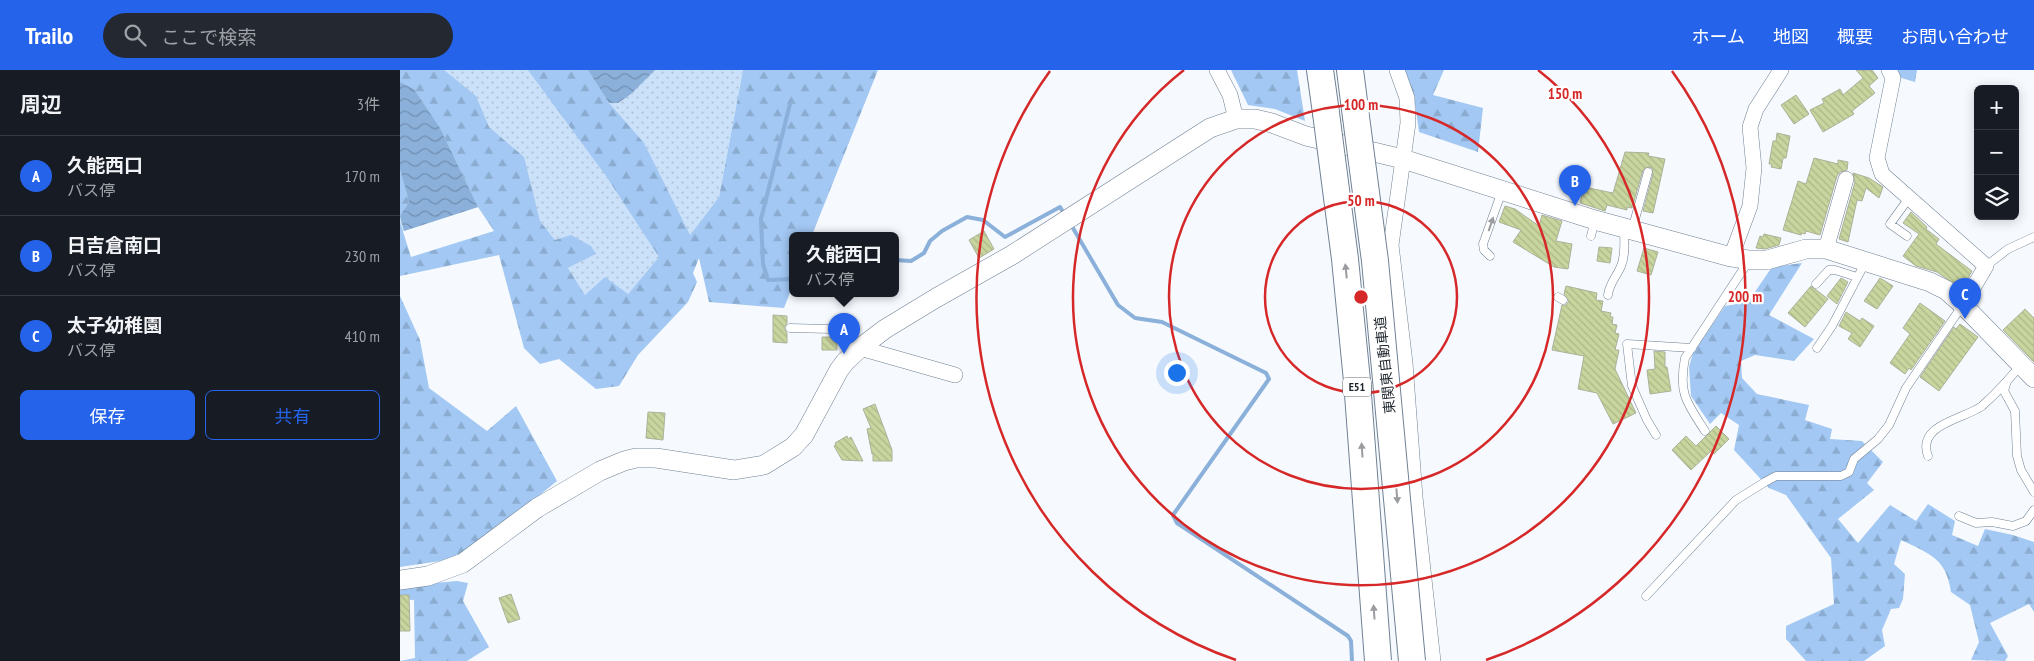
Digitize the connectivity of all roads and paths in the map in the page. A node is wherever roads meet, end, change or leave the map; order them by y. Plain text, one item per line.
1 (1217, 70) edge
2 (1320, 70) edge
3 (1350, 70) edge
4 (1397, 70) edge
5 (1781, 70) edge
6 (1889, 70) edge
7 (1236, 119) junction
8 (1403, 159) junction
9 (1648, 172) dead end
10 (1846, 179) dead end
11 (1502, 190) junction
12 (1909, 198) junction
13 (1628, 229) junction
14 (1907, 236) dead end
15 (2034, 237) edge
16 (1826, 249) junction
17 (1490, 256) dead end
18 (1740, 259) junction
19 (1986, 266) junction
20 (1861, 269) junction
21 (1816, 284) dead end
22 (1608, 296) dead end
23 (1963, 305) junction
24 (790, 328) dead end
25 (1692, 348) junction
26 (1817, 348) dead end
27 (858, 350) junction
28 (2028, 372) edge
29 (956, 375) dead end
30 (2007, 382) junction
31 (1705, 431) dead end
32 (1656, 435) dead end
33 (1928, 456) dead end
34 (2034, 492) edge
35 (2034, 510) edge
36 (1959, 516) dead end
37 (400, 580) edge
38 (1646, 596) dead end
39 (1378, 661) edge
40 (1412, 661) edge
41 (1433, 661) edge

1 - 7 street
39 -> 2 highway, E51, bridge
3 -> 40 highway, 東関東自動車道 / E51, bridge
4 - 8 street
5 - 18 street
6 - 12 street
7 - 8 street
7 - 27 street
8 - 11 street
8 - 41 street
9 - 13 lane
10 - 16 street
11 - 13 street
17 -> 11 lane
12 - 14 lane
12 - 19 street
13 - 18 street
13 - 22 lane
15 - 19 lane
16 - 18 street
16 - 20 street
18 - 25 lane
19 - 23 street
20 - 21 lane
20 - 23 street
20 - 26 lane
23 - 28 street
23 - 38 lane
24 - 27 lane
25 - 31 lane
25 - 32 lane
27 - 29 street
27 - 37 street
28 - 30 lane
30 - 33 lane
30 - 34 lane
35 - 36 lane

